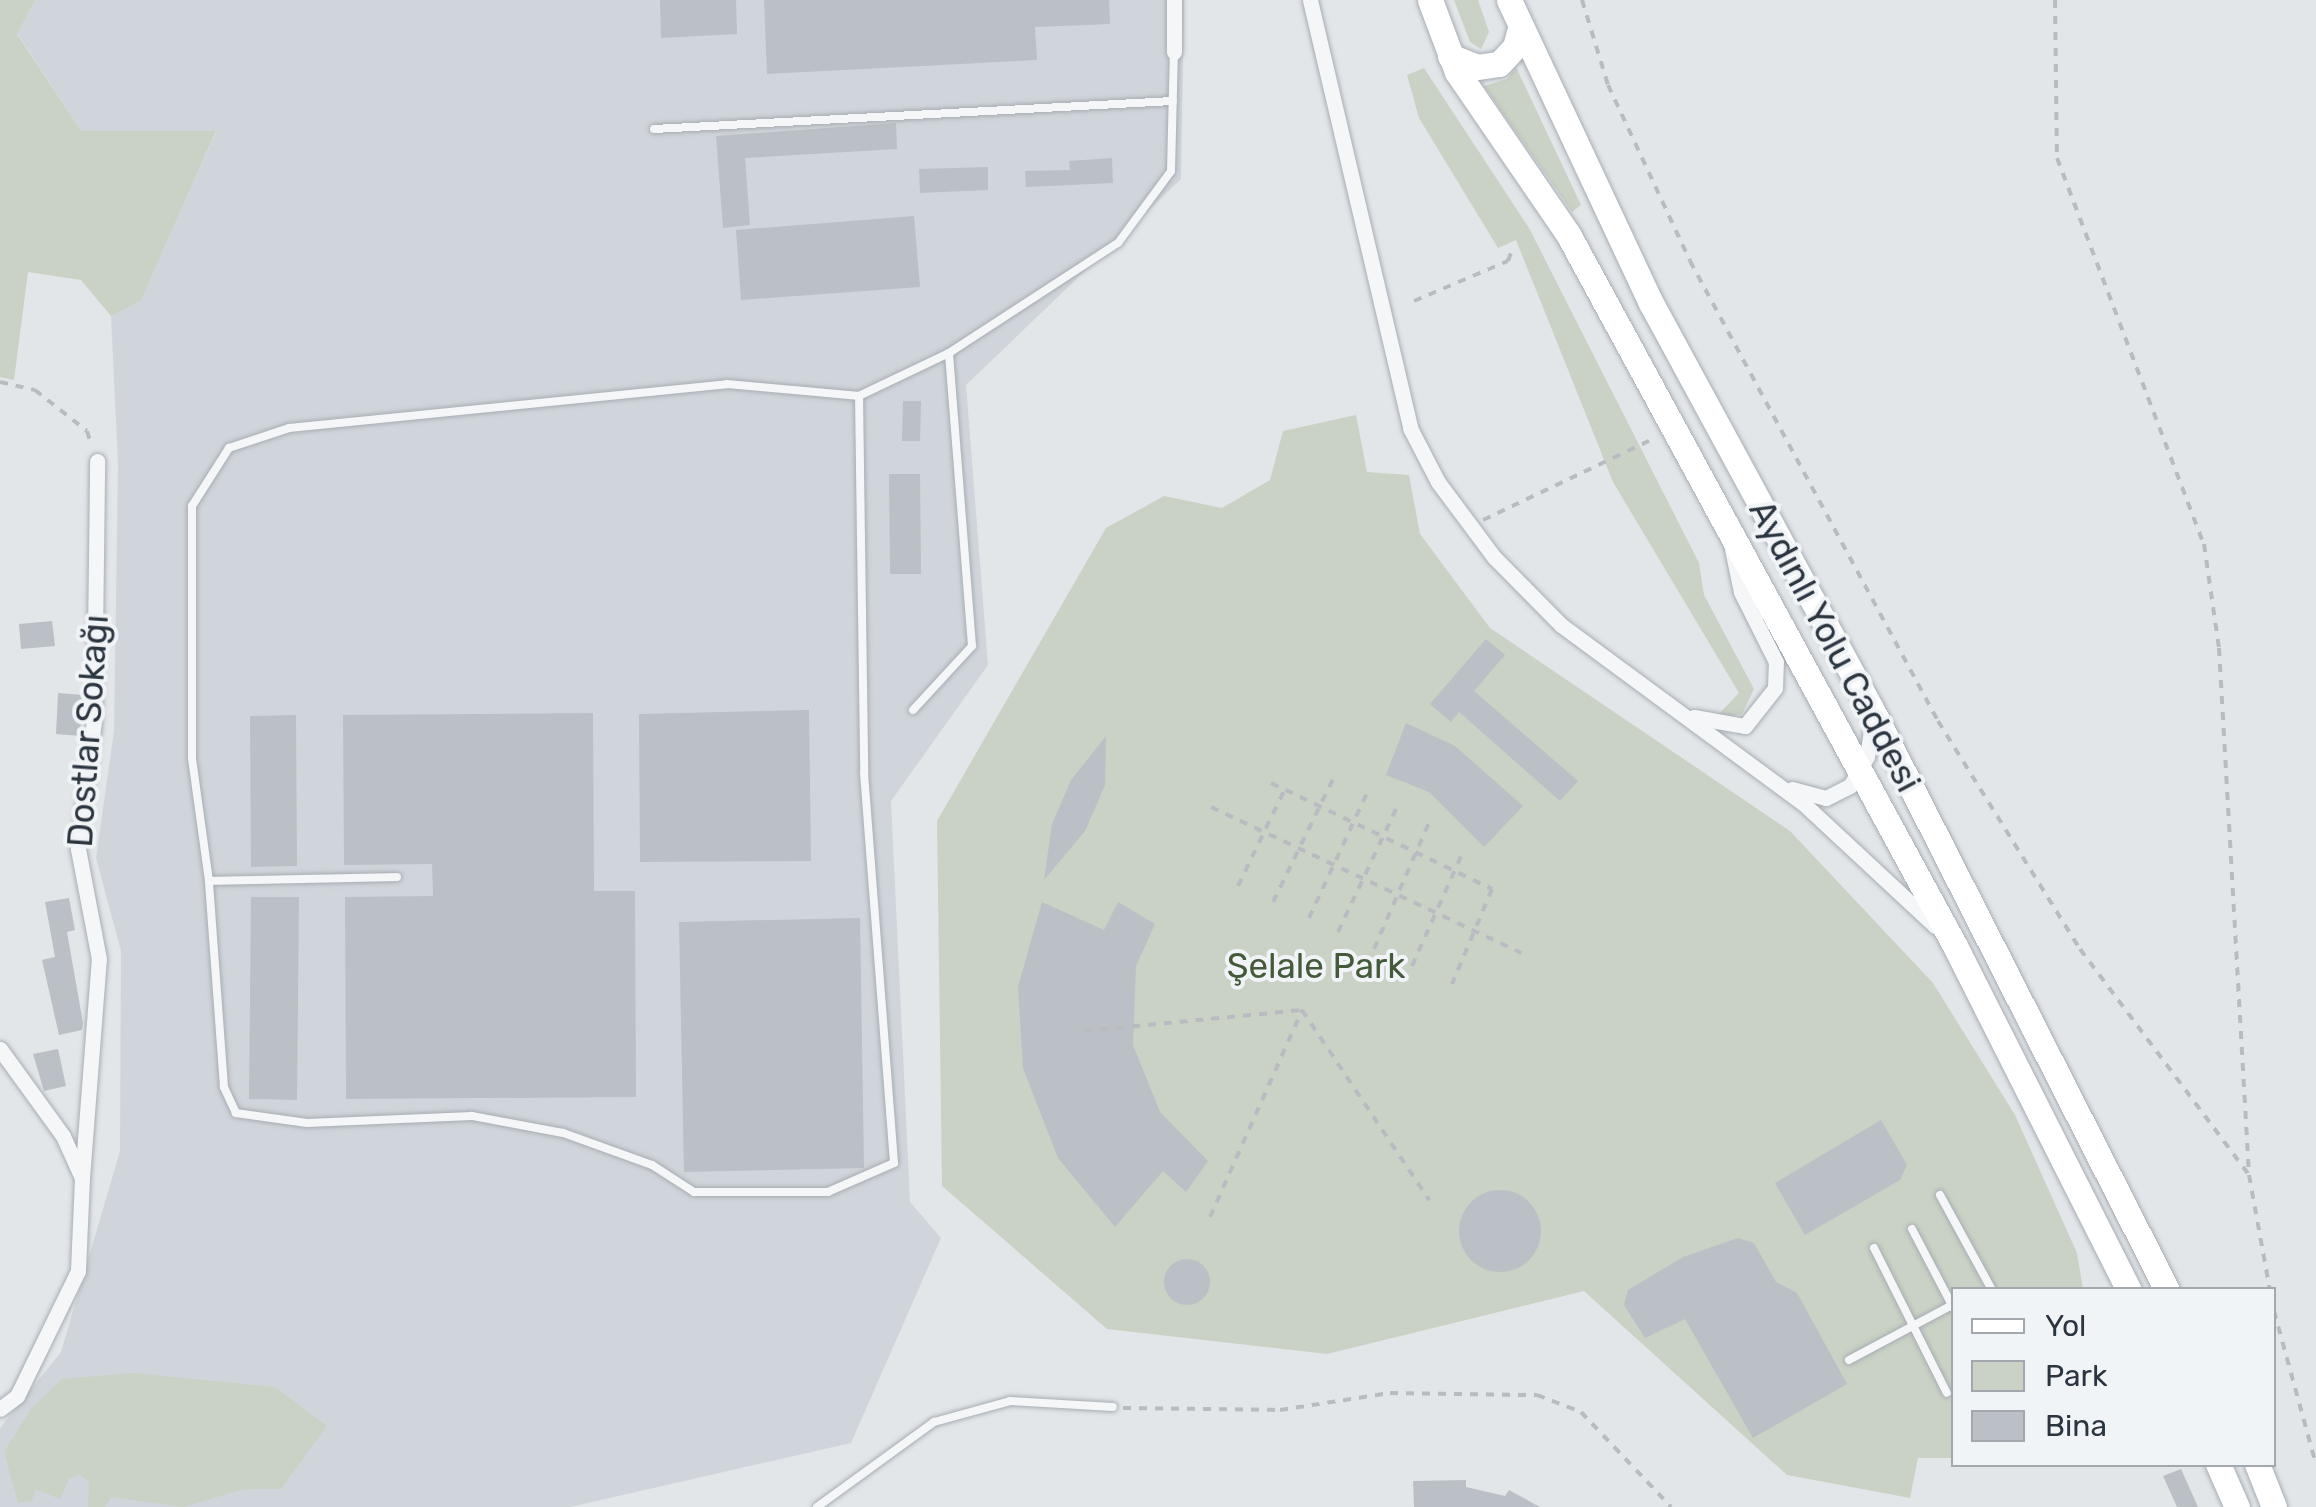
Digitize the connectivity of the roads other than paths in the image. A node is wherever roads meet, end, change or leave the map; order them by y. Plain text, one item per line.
1 (1174, 0) edge
2 (1310, 0) edge
3 (1430, 0) edge
4 (1509, 0) edge
5 (1519, 32) junction
6 (1174, 52) joint
7 (1450, 56) junction
8 (1173, 101) junction
9 (654, 129) dead end
10 (949, 353) junction
11 (860, 396) junction
12 (97, 460) road end
13 (1730, 536) junction
14 (1670, 708) junction
15 (913, 710) dead end
16 (1872, 710) junction
17 (1860, 774) junction
18 (1767, 776) junction
19 (397, 877) dead end
20 (210, 881) junction
21 (1955, 946) junction
22 (0, 1049) edge
23 (82, 1178) junction
24 (1940, 1195) dead end
25 (1912, 1230) dead end
26 (1874, 1248) dead end
27 (1989, 1287) edge
28 (2127, 1287) edge
29 (2165, 1287) edge
30 (1951, 1302) edge
31 (1951, 1307) edge
32 (1917, 1324) junction
33 (1850, 1360) dead end
34 (1947, 1393) dead end
35 (1113, 1408) road end
36 (0, 1409) edge
37 (2219, 1467) edge
38 (2257, 1467) edge
39 (818, 1507) edge
40 (2236, 1507) edge
41 (2274, 1507) edge

1 - 6 street
2 - 14 street, Aydınlı Yolu Caddesi
3 - 7 main road, Aydınlı Yolu Caddesi
4 - 5 main road, Aydınlı Yolu Caddesi
5 - 7 main road
5 - 16 main road, Aydınlı Yolu Caddesi
6 - 8 lane
7 - 13 main road, Aydınlı Yolu Caddesi
8 - 9 lane
8 - 10 lane
10 - 11 lane
10 - 15 lane
11 - 20 lane
11 - 20 lane
12 - 23 street, Dostlar Sokağı
13 - 14 street, Aydınlı Yolu Caddesi
13 - 17 main road, Aydınlı Yolu Caddesi
14 - 18 street, Aydınlı Yolu Caddesi
16 - 17 street
16 - 29 main road, Aydınlı Yolu Caddesi
17 - 18 street, Aydınlı Yolu Caddesi
17 - 21 main road, Aydınlı Yolu Caddesi
18 - 21 street, Aydınlı Yolu Caddesi
19 - 20 lane
21 - 28 main road, Aydınlı Yolu Caddesi
22 - 23 street
23 - 36 street, Dostlar Sokağı
24 - 27 lane
25 - 30 lane
26 - 32 lane
31 - 32 lane
32 - 33 lane
32 - 34 lane
35 - 39 lane
37 - 40 main road
38 - 41 main road

